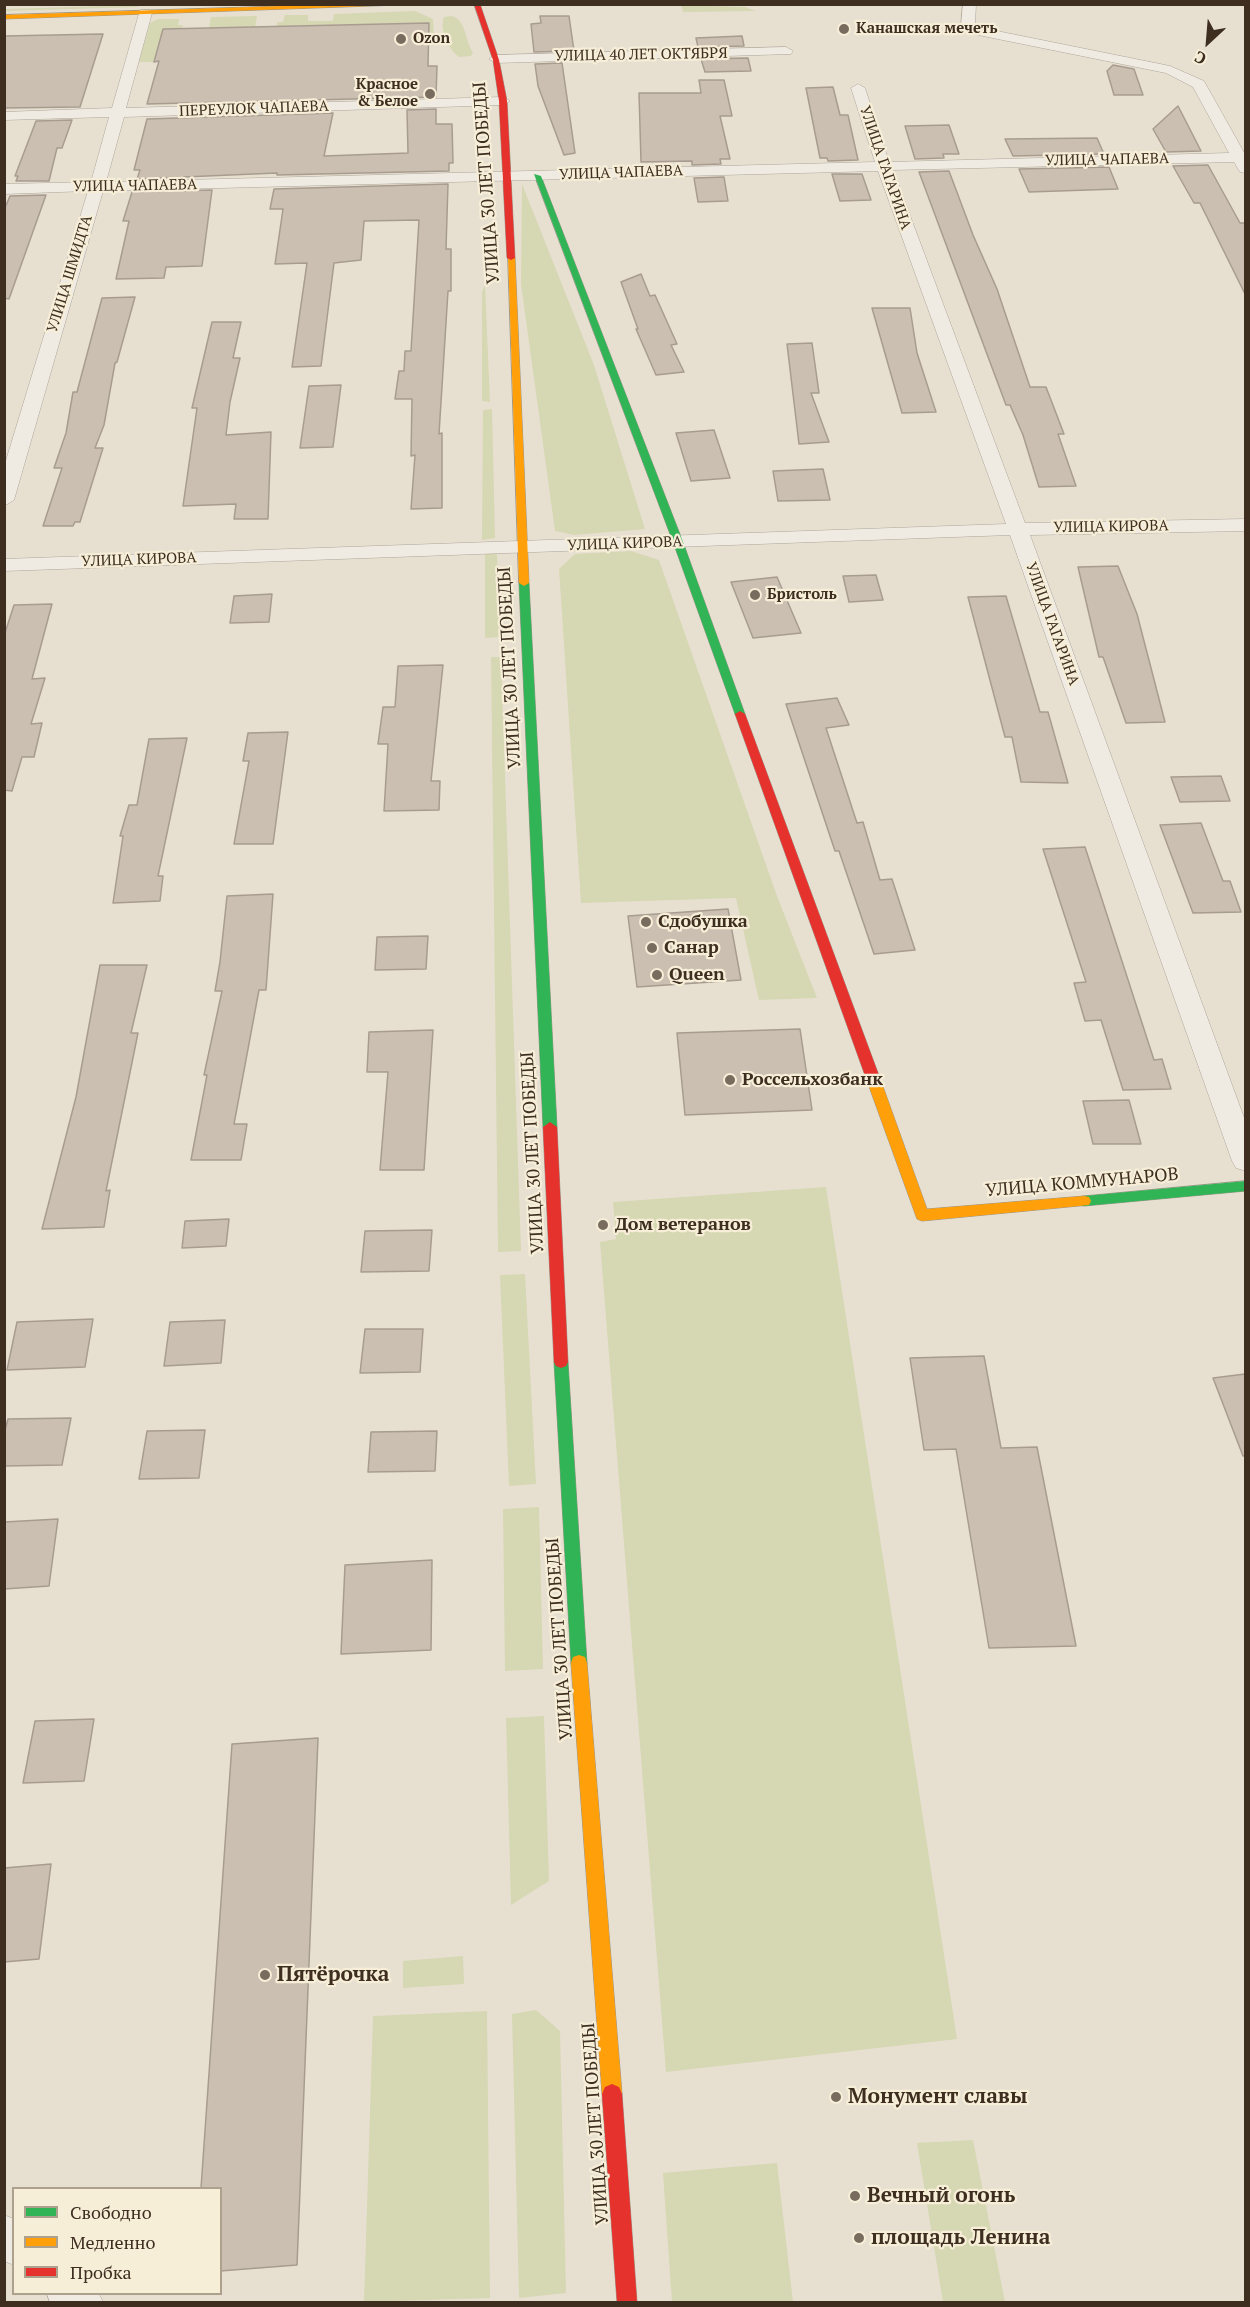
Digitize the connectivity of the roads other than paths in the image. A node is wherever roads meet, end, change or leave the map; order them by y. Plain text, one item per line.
1 (424, 4) edge
2 (477, 4) edge
3 (970, 4) edge
4 (145, 13) junction
5 (4, 16) edge
6 (786, 51) dead end
7 (496, 59) junction
8 (858, 88) dead end
9 (503, 101) junction
10 (117, 113) junction
11 (4, 116) edge
12 (1241, 163) edge
13 (883, 165) junction
14 (537, 176) junction
15 (509, 177) junction
16 (97, 187) junction
17 (4, 189) edge
18 (4, 500) edge
19 (1245, 525) edge
20 (1018, 529) junction
21 (678, 542) junction
22 (523, 546) junction
23 (4, 565) edge
24 (1245, 1161) edge
25 (1245, 1186) edge
26 (627, 2302) edge

1 - 4 street
2 - 7 street, УЛИЦА 30 ЛЕТ ПОБЕДЫ
3 - 12 street
4 - 5 street
4 - 10 street, УЛИЦА ШМИДТА
6 - 7 street, УЛИЦА 40 ЛЕТ ОКТЯБРЯ
7 - 9 street, УЛИЦА 30 ЛЕТ ПОБЕДЫ
8 - 13 street, УЛИЦА ГАГАРИНА
9 - 10 street, ПЕРЕУЛОК ЧАПАЕВА
9 - 15 street, УЛИЦА 30 ЛЕТ ПОБЕДЫ
10 - 11 street, ПЕРЕУЛОК ЧАПАЕВА
10 - 16 street, УЛИЦА ШМИДТА
12 - 13 street, УЛИЦА ЧАПАЕВА
13 - 14 street, УЛИЦА ЧАПАЕВА
13 - 20 street, УЛИЦА ГАГАРИНА
14 - 15 street, УЛИЦА ЧАПАЕВА
14 - 21 street
15 - 16 street, УЛИЦА ЧАПАЕВА
15 - 22 street, УЛИЦА 30 ЛЕТ ПОБЕДЫ
16 - 17 street, УЛИЦА ЧАПАЕВА
16 - 18 street, УЛИЦА ШМИДТА
19 - 20 street, УЛИЦА КИРОВА
20 - 21 street, УЛИЦА КИРОВА
20 - 24 street, УЛИЦА ГАГАРИНА
21 - 22 street, УЛИЦА КИРОВА
21 - 25 street, УЛИЦА КОММУНАРОВ
22 - 23 street, УЛИЦА КИРОВА
22 - 26 street, УЛИЦА 30 ЛЕТ ПОБЕДЫ

